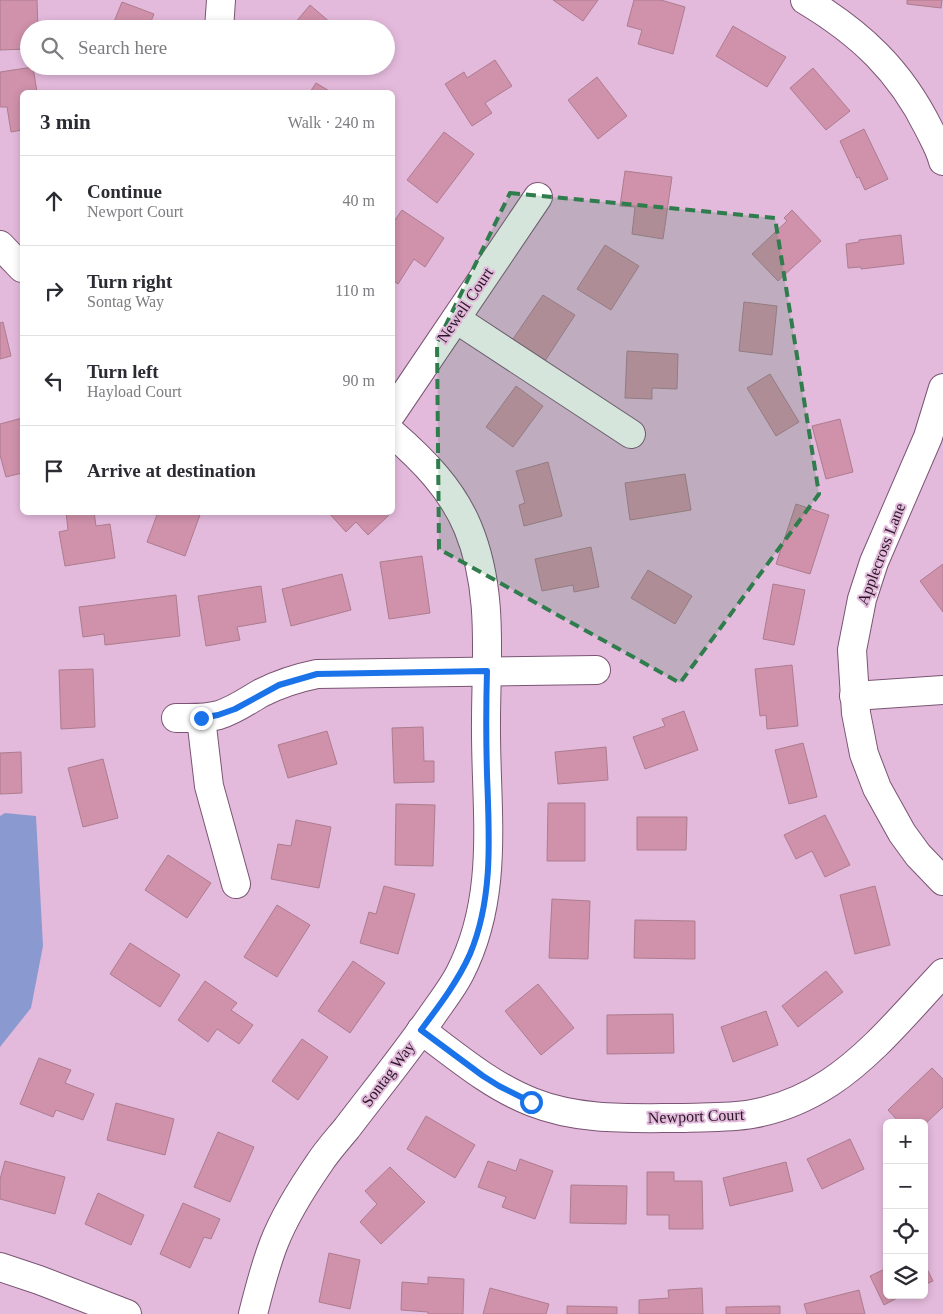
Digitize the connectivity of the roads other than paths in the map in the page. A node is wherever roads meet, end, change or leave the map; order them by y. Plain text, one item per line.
1 (220, 0) edge
2 (805, 0) edge
3 (220, 20) edge
4 (942, 156) edge
5 (538, 197) dead end
6 (0, 245) edge
7 (20, 266) edge
8 (456, 319) junction
9 (943, 388) edge
10 (395, 409) edge
11 (631, 434) dead end
12 (395, 436) edge
13 (596, 670) dead end
14 (487, 671) junction
15 (943, 690) edge
16 (854, 696) junction
17 (943, 881) edge
18 (236, 884) dead end
19 (943, 973) edge
20 (421, 1030) junction
21 (0, 1268) edge
22 (127, 1314) edge
23 (253, 1314) edge

1 - 3 street
2 - 4 street
5 - 8 street, Newell Court
6 - 7 street
8 - 10 street, Newell Court
8 - 11 street
9 - 16 street, Applecross Lane
12 - 14 street, Sontag Way
13 - 14 street
14 - 18 street
14 - 20 street, Sontag Way
15 - 16 street
16 - 17 street, Applecross Lane
19 - 20 street, Newport Court
20 - 23 street, Sontag Way
21 - 22 street

